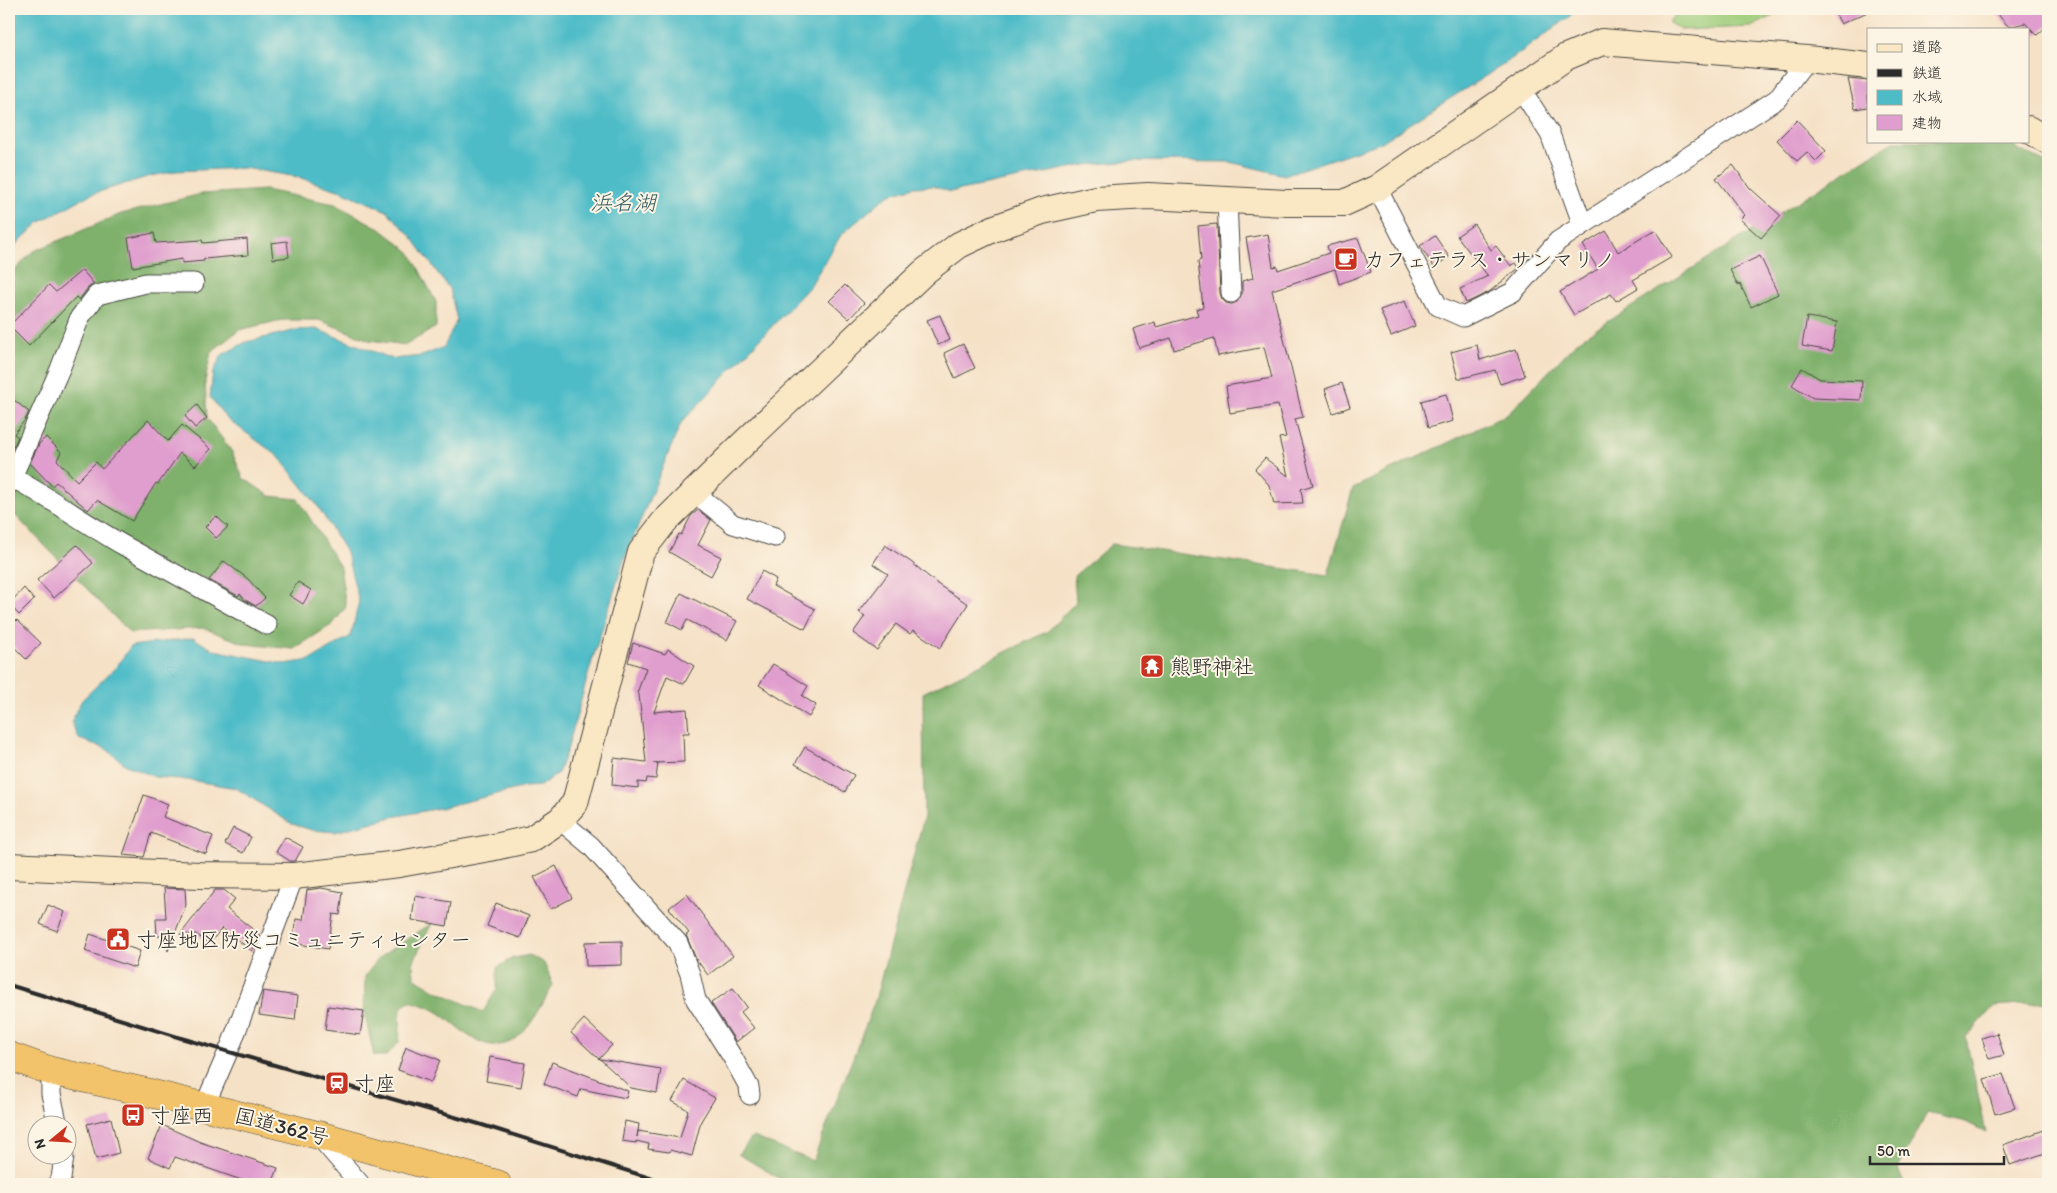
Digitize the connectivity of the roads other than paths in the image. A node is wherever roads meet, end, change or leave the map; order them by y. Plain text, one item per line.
1 (1806, 59) junction
2 (1867, 66) edge
3 (1521, 89) junction
4 (2030, 130) edge
5 (2048, 141) edge
6 (1377, 188) junction
7 (1227, 200) junction
8 (1582, 223) junction
9 (194, 283) dead end
10 (1230, 293) dead end
11 (11, 481) edge
12 (694, 492) junction
13 (775, 537) dead end
14 (266, 625) dead end
15 (560, 820) junction
16 (9, 866) edge
17 (294, 876) junction
18 (9, 1056) edge
19 (51, 1071) junction
20 (750, 1095) dead end
21 (204, 1106) junction
22 (56, 1116) edge
23 (318, 1135) junction
24 (63, 1166) edge
25 (57, 1184) edge
26 (360, 1184) edge
27 (497, 1184) edge

1 - 2 street
1 - 3 street
1 - 8 street
3 - 6 street
3 - 8 street
4 - 5 street
6 - 7 street
6 - 8 street
7 - 10 street
7 - 12 street
9 - 11 street
11 - 14 street
12 - 13 street
12 - 15 street
15 - 17 street
15 - 20 street
16 - 17 street
17 - 21 street
18 - 19 highway, 国道362号
19 - 21 highway, 国道362号
19 - 22 street
21 - 23 highway, 国道362号
23 - 26 street
23 - 27 highway, 国道362号
24 - 25 street

